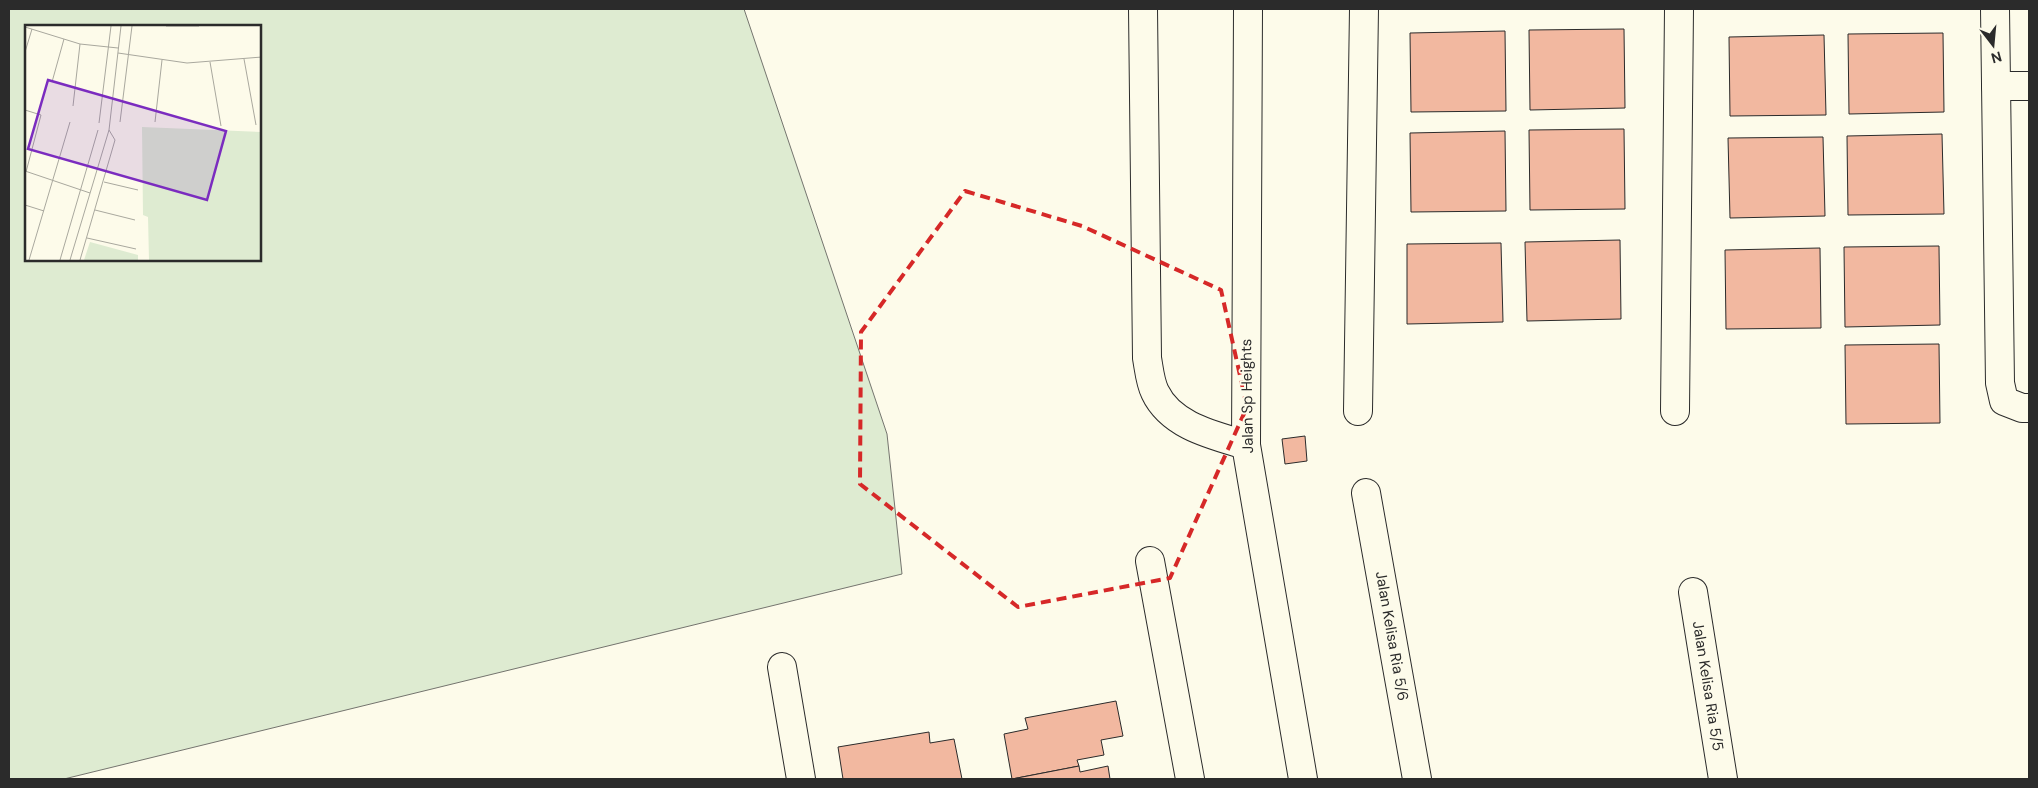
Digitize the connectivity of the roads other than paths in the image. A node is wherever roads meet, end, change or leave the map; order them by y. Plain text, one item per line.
1 (1143, 9) edge
2 (1248, 9) edge
3 (1364, 9) edge
4 (1679, 9) edge
5 (1995, 9) edge
6 (1996, 86) junction
7 (2029, 86) edge
8 (2029, 408) edge
9 (1675, 411) dead end
10 (1358, 412) dead end
11 (1246, 445) junction
12 (1366, 493) dead end
13 (1150, 561) dead end
14 (1694, 592) dead end
15 (782, 667) dead end
16 (800, 779) edge
17 (1190, 779) edge
18 (1303, 779) edge
19 (1417, 779) edge
20 (1723, 779) edge

1 - 11 street
2 - 11 street, Jalan Sp Heights
3 - 10 street
4 - 9 street
5 - 6 street
6 - 7 street
6 - 8 street
11 - 18 street, Jalan Sp Heights
12 - 19 street, Jalan Kelisa Ria 5/6
13 - 17 street
14 - 20 street, Jalan Kelisa Ria 5/5
15 - 16 street

